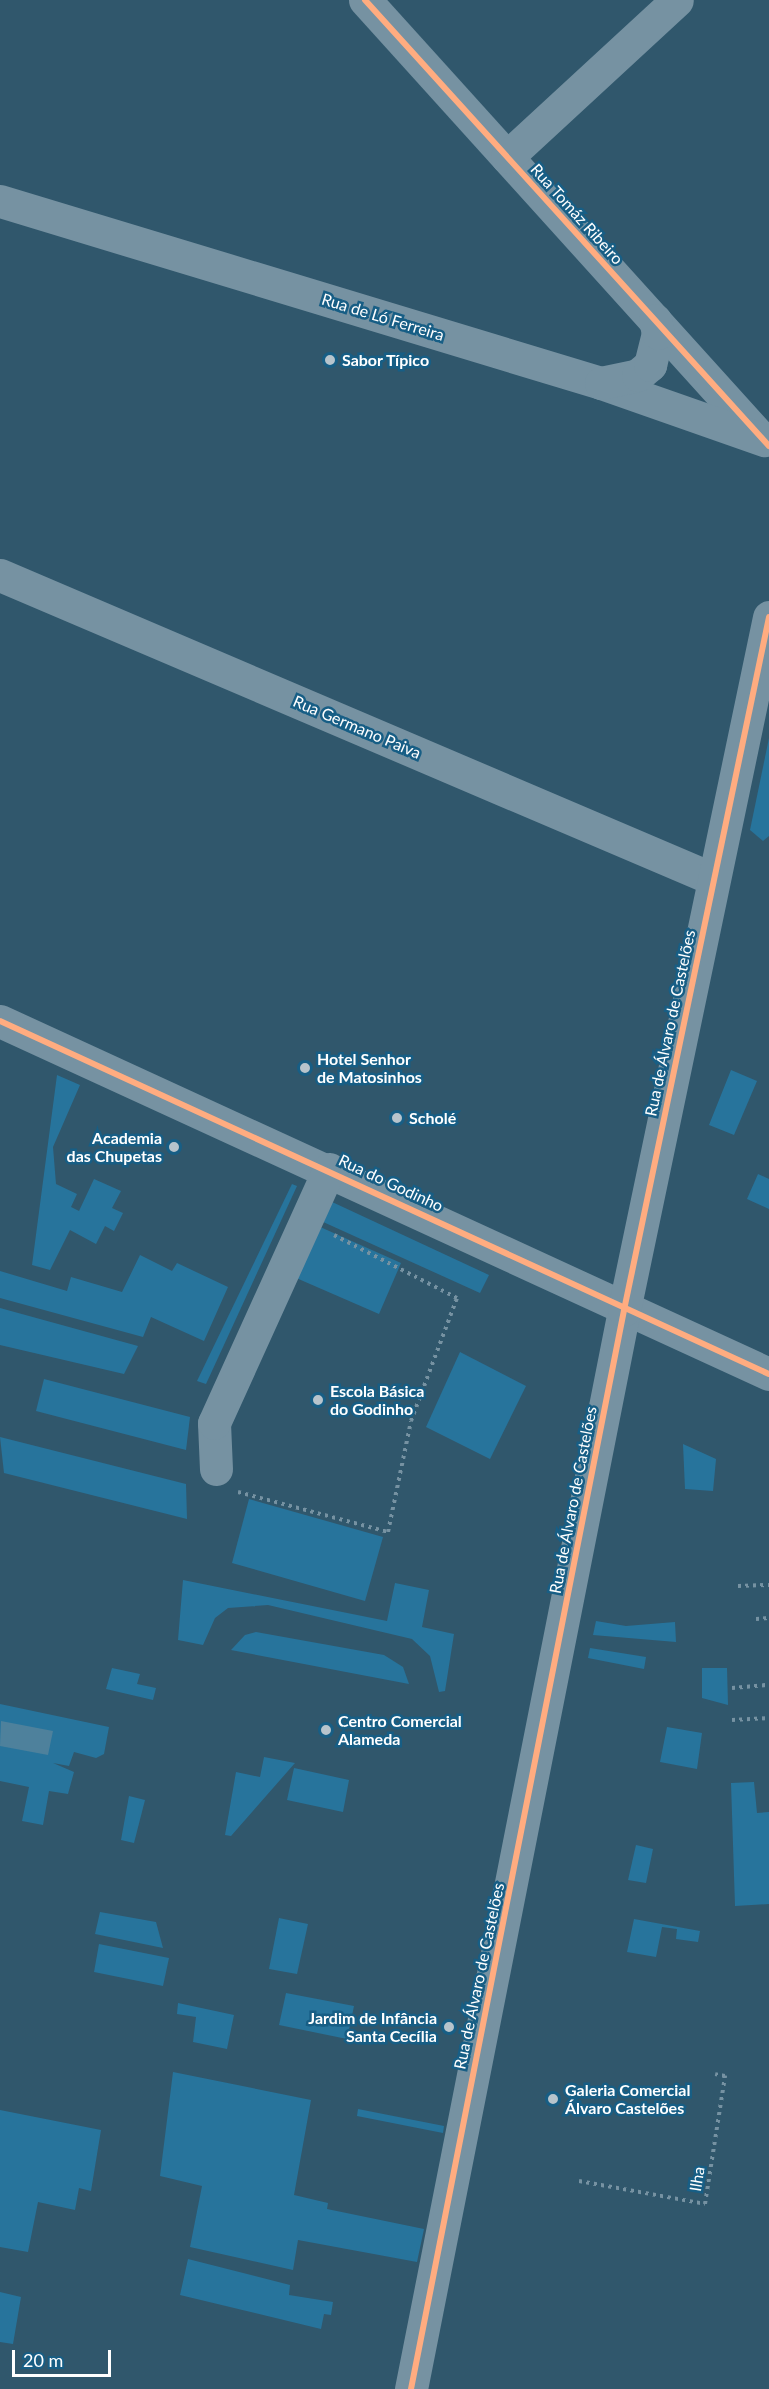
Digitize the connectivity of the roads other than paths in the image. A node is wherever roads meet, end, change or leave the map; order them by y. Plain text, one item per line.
1 (365, 0) edge
2 (677, 0) edge
3 (507, 157) junction
4 (0, 201) edge
5 (655, 320) junction
6 (601, 383) junction
7 (766, 443) edge
8 (0, 575) edge
9 (769, 617) edge
10 (713, 879) junction
11 (0, 1021) edge
12 (329, 1169) junction
13 (624, 1310) junction
14 (769, 1374) edge
15 (216, 1469) road end
16 (411, 2389) edge

1 - 3 street, Rua Tomáz Ribeiro
2 - 3 street
3 - 5 street, Rua Tomáz Ribeiro
4 - 6 street, Rua de Ló Ferreira
5 - 6 street
5 - 7 street, Rua Tomáz Ribeiro
6 - 7 street, Rua de Ló Ferreira
8 - 10 street, Rua Germano Paiva
9 - 10 street, Rua de Álvaro de Castelões
10 - 13 street, Rua de Álvaro de Castelões
11 - 12 street, Rua do Godinho
12 - 13 street, Rua do Godinho
12 - 15 street
13 - 14 street, Rua do Godinho
13 - 16 street, Rua de Álvaro de Castelões

